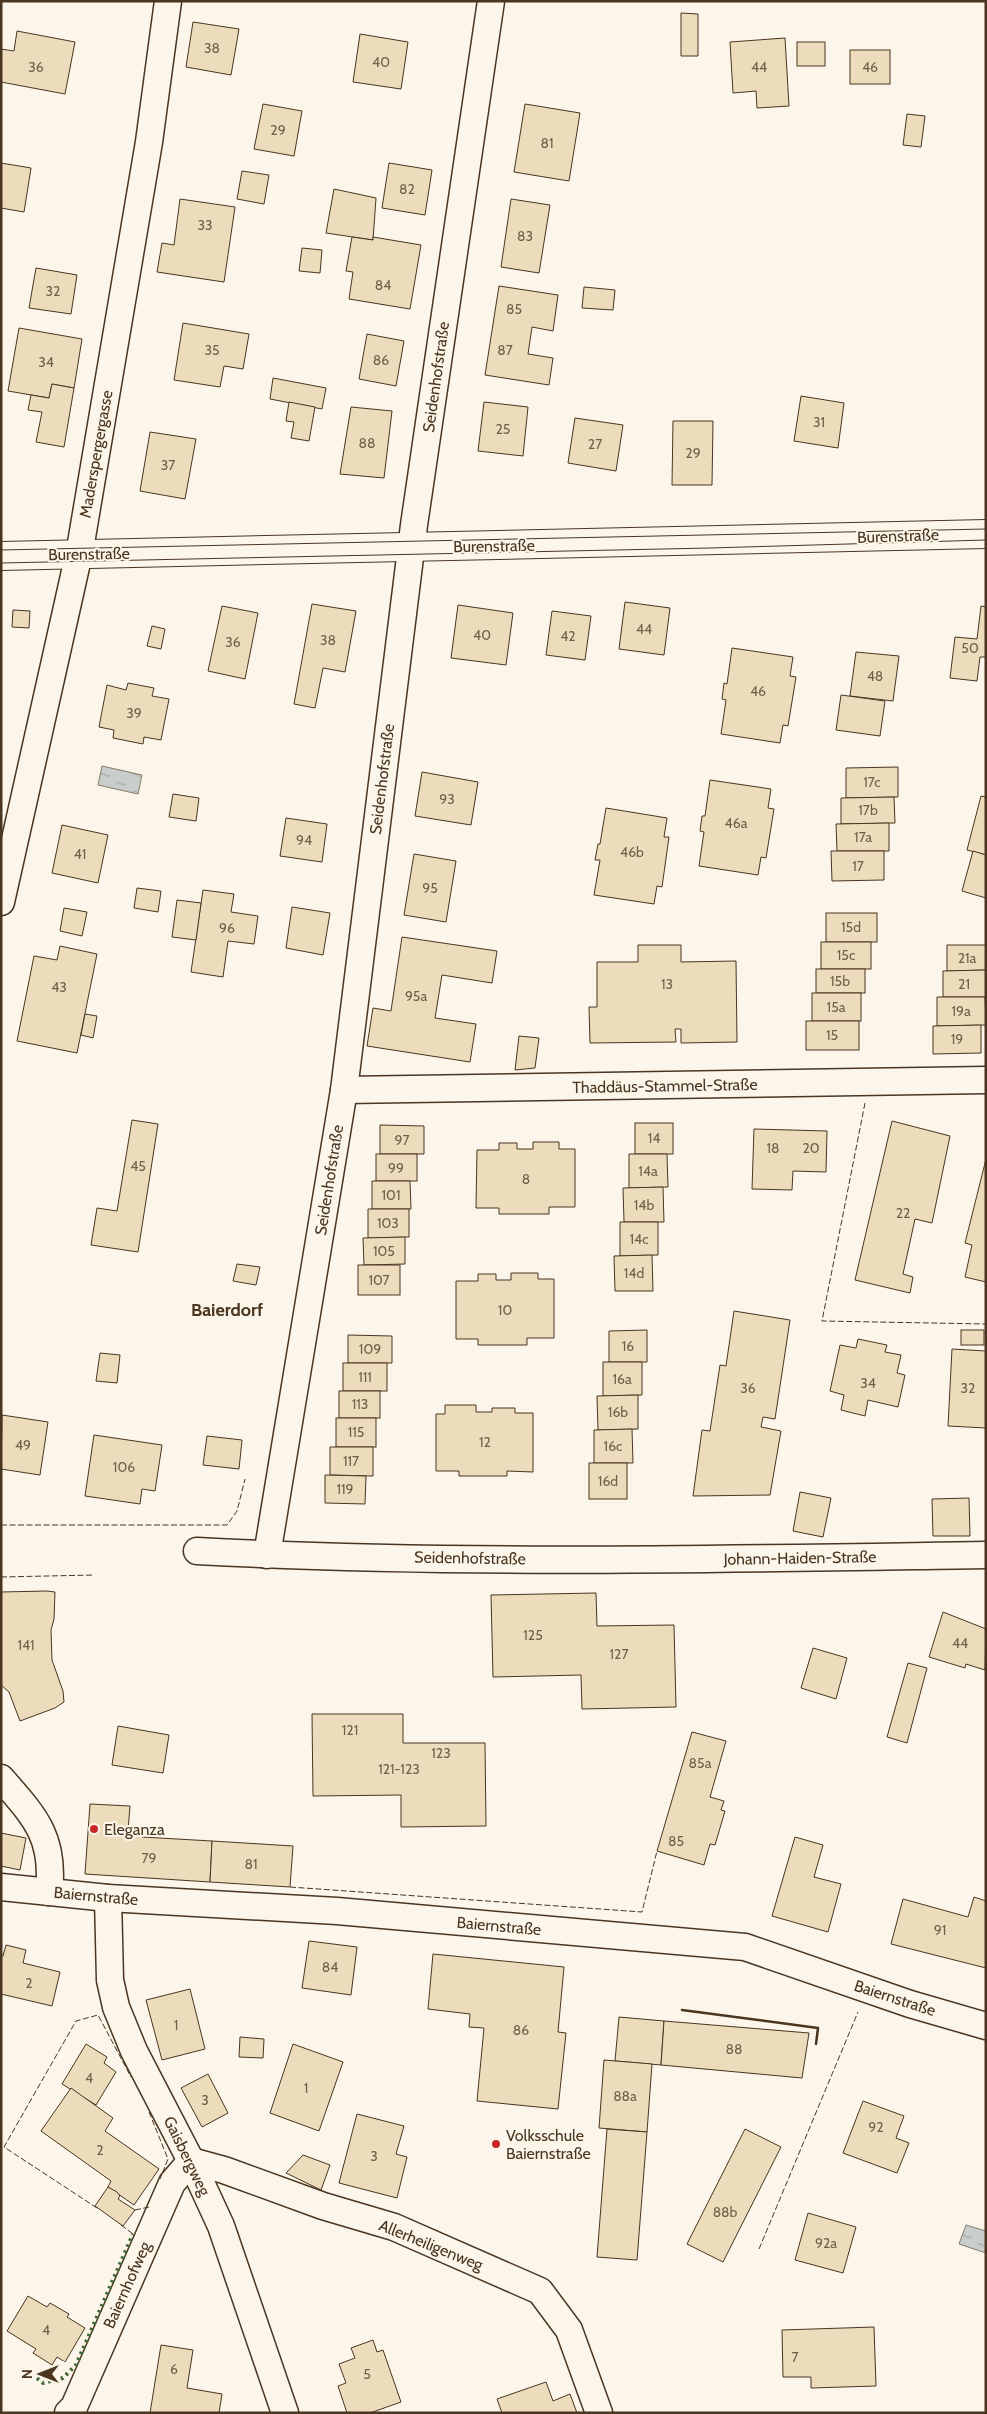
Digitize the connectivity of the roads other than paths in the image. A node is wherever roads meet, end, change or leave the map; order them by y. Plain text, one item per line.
1 (168, 1) edge
2 (491, 1) edge
3 (986, 534) edge
4 (411, 548) junction
5 (79, 554) junction
6 (1, 556) edge
7 (1, 902) edge
8 (986, 1080) edge
9 (344, 1090) junction
10 (198, 1551) dead end
11 (267, 1555) junction
12 (986, 1555) edge
13 (614, 1561) joint
14 (1, 1778) edge
15 (1, 1887) edge
16 (49, 1892) junction
17 (108, 1898) junction
18 (986, 2026) edge
19 (191, 2161) junction
20 (68, 2413) edge
21 (285, 2413) edge
22 (599, 2413) edge

1 - 5 street, Maderspergergasse
2 - 4 street, Seidenhofstraße
3 - 4 street, Burenstraße
4 - 5 street, Burenstraße
4 - 9 street, Seidenhofstraße
5 - 6 street, Burenstraße
5 - 7 street, Maderspergergasse
8 - 9 street, Thaddäus-Stammel-Straße
9 - 11 street, Seidenhofstraße
10 - 11 street, Seidenhofstraße
11 - 13 street, Seidenhofstraße
12 - 13 street, Johann-Haiden-Straße
14 - 16 street
15 - 16 street, Baiernstraße
16 - 17 street, Baiernstraße
17 - 18 street, Baiernstraße
17 - 19 street, Gaisbergweg
19 - 20 street, Baiernhofweg
19 - 21 street, Gaisbergweg
19 - 22 street, Allerheiligenweg

